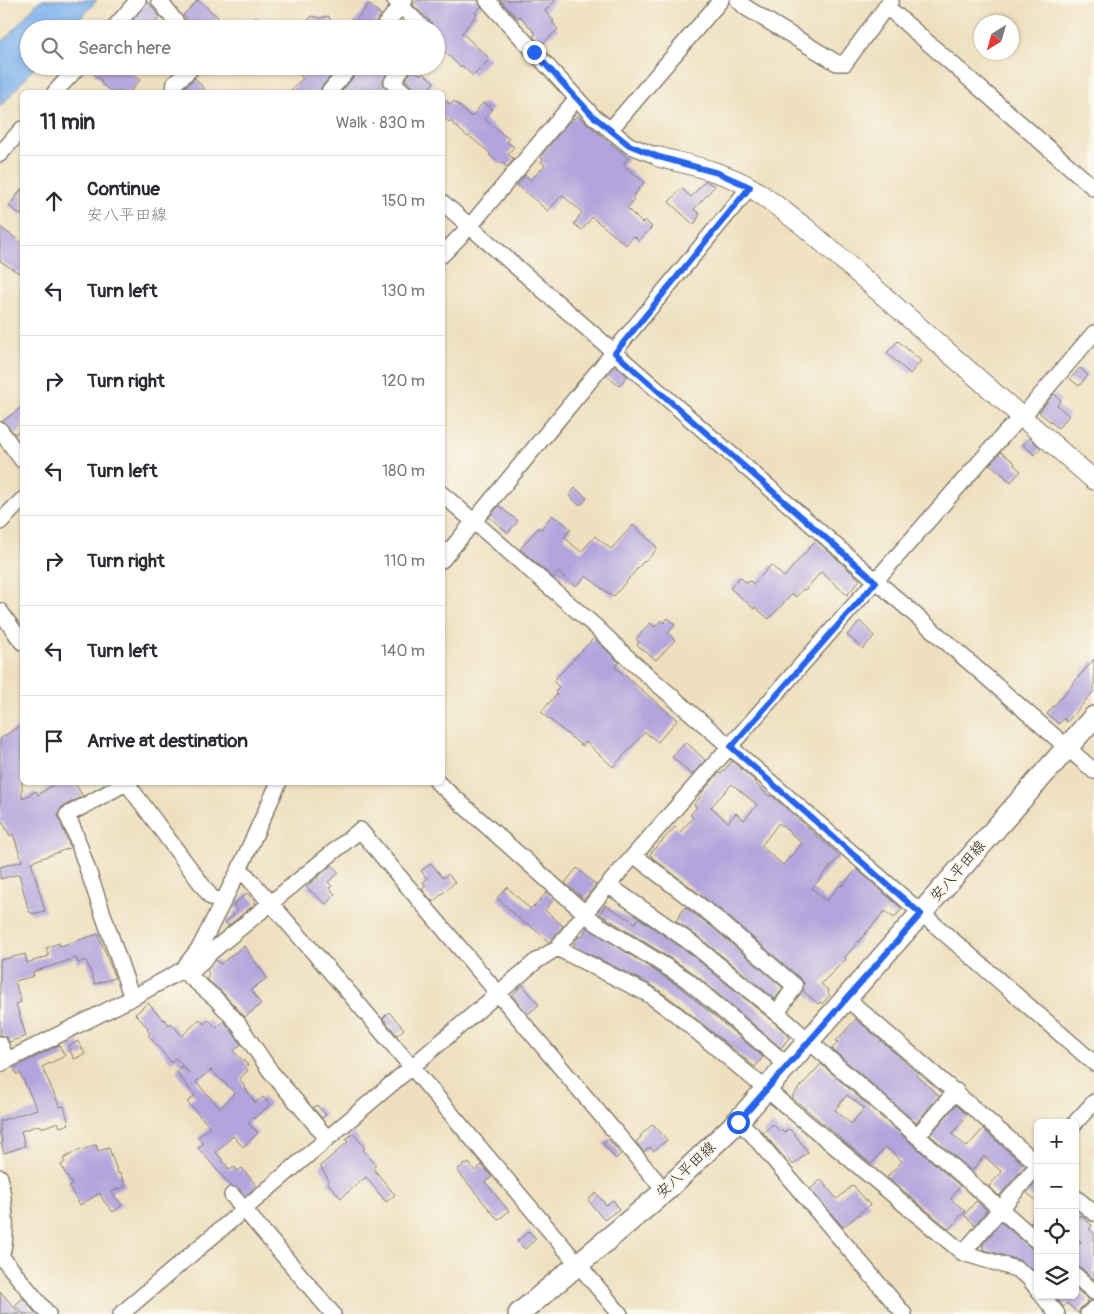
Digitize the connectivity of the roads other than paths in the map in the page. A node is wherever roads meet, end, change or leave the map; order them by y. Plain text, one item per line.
1 (138, 0) edge
2 (159, 0) edge
3 (487, 0) edge
4 (721, 0) edge
5 (738, 0) edge
6 (400, 2) edge
7 (888, 3) edge
8 (120, 20) edge
9 (174, 20) edge
10 (388, 20) edge
11 (416, 20) edge
12 (71, 75) edge
13 (184, 75) edge
14 (343, 75) edge
15 (397, 75) edge
16 (57, 90) edge
17 (174, 90) edge
18 (331, 90) edge
19 (402, 90) edge
20 (577, 98) junction
21 (610, 130) junction
22 (20, 131) edge
23 (0, 154) edge
24 (659, 157) joint
25 (750, 187) junction
26 (1094, 188) edge
27 (445, 205) edge
28 (470, 226) junction
29 (445, 252) edge
30 (1094, 333) edge
31 (615, 353) junction
32 (1022, 417) junction
33 (0, 430) edge
34 (20, 457) edge
35 (1094, 480) edge
36 (445, 497) edge
37 (20, 502) edge
38 (0, 522) edge
39 (475, 522) junction
40 (445, 557) edge
41 (876, 582) junction
42 (0, 611) edge
43 (20, 639) edge
44 (1094, 717) edge
45 (731, 747) junction
46 (1067, 748) junction
47 (1094, 771) edge
48 (122, 785) edge
49 (127, 785) edge
50 (278, 785) edge
51 (440, 785) edge
52 (635, 856) junction
53 (239, 870) junction
54 (608, 885) junction
55 (222, 902) junction
56 (271, 903) junction
57 (585, 913) junction
58 (921, 914) junction
59 (557, 948) junction
60 (186, 973) junction
61 (500, 993) junction
62 (132, 998) junction
63 (846, 998) junction
64 (777, 1013) junction
65 (808, 1042) junction
66 (0, 1044) edge
67 (4, 1062) edge
68 (1094, 1063) edge
69 (788, 1066) junction
70 (412, 1067) junction
71 (766, 1090) junction
72 (956, 1091) junction
73 (1094, 1102) edge
74 (1079, 1119) edge
75 (738, 1122) junction
76 (916, 1136) junction
77 (327, 1138) junction
78 (1037, 1164) edge
79 (1034, 1170) edge
80 (0, 1177) edge
81 (665, 1190) junction
82 (232, 1195) dead end
83 (1079, 1200) edge
84 (1000, 1209) junction
85 (244, 1210) junction
86 (1094, 1213) edge
87 (1034, 1239) edge
88 (963, 1253) junction
89 (1, 1256) edge
90 (578, 1264) junction
91 (1079, 1279) edge
92 (1034, 1285) edge
93 (1094, 1292) edge
94 (1045, 1299) edge
95 (1094, 1309) edge
96 (48, 1314) edge
97 (121, 1314) edge
98 (333, 1314) edge
99 (519, 1314) edge
100 (620, 1314) edge
101 (904, 1314) edge
102 (1057, 1314) edge
103 (1088, 1314) edge

1 - 8 street
2 - 9 street
3 - 20 street
4 - 21 street
5 - 7 street
6 - 10 street
6 - 11 street
7 - 26 street
12 - 16 street
13 - 17 street
14 - 18 street
15 - 19 street
20 - 21 street
20 - 28 street
21 - 24 street
22 - 23 street
24 - 25 street
25 - 31 street
25 - 32 street
27 - 28 street
28 - 29 street
28 - 31 street
30 - 32 street
31 - 39 street
31 - 41 street
32 - 35 street
32 - 41 street
33 - 34 street
36 - 39 street
37 - 38 street
39 - 40 street
39 - 45 street
41 - 45 street
41 - 46 street
42 - 43 street
44 - 46 main road, 安八平田線
45 - 52 street
45 - 58 street
46 - 47 street
46 - 58 main road, 安八平田線
48 - 62 street
49 - 55 street
50 - 53 street
51 - 57 street
52 - 54 street
52 - 64 street
53 - 55 street
53 - 56 street
54 - 57 street
54 - 64 street
55 - 60 street
56 - 60 street
56 - 61 street
56 - 70 street
57 - 59 street
57 - 69 street
58 - 63 main road, 安八平田線
58 - 68 street
59 - 61 street
59 - 71 street
60 - 62 street
60 - 77 street
61 - 70 street
61 - 81 street
62 - 67 street
63 - 65 main road, 安八平田線
63 - 72 street
64 - 65 street
65 - 69 main road, 安八平田線
65 - 76 street
66 - 67 street
69 - 71 main road, 安八平田線
70 - 77 street
70 - 90 street
71 - 75 main road, 安八平田線
71 - 88 street
72 - 76 street
72 - 78 street
73 - 74 street
75 - 81 main road, 安八平田線
75 - 101 street
76 - 84 street
77 - 85 street
79 - 84 street
80 - 89 street
81 - 90 main road, 安八平田線
82 - 85 street
83 - 86 street
84 - 87 street
84 - 88 street
85 - 97 street
85 - 98 street
88 - 92 street
89 - 96 street
90 - 99 main road, 安八平田線
90 - 100 street
91 - 93 street
94 - 102 street
95 - 103 street

